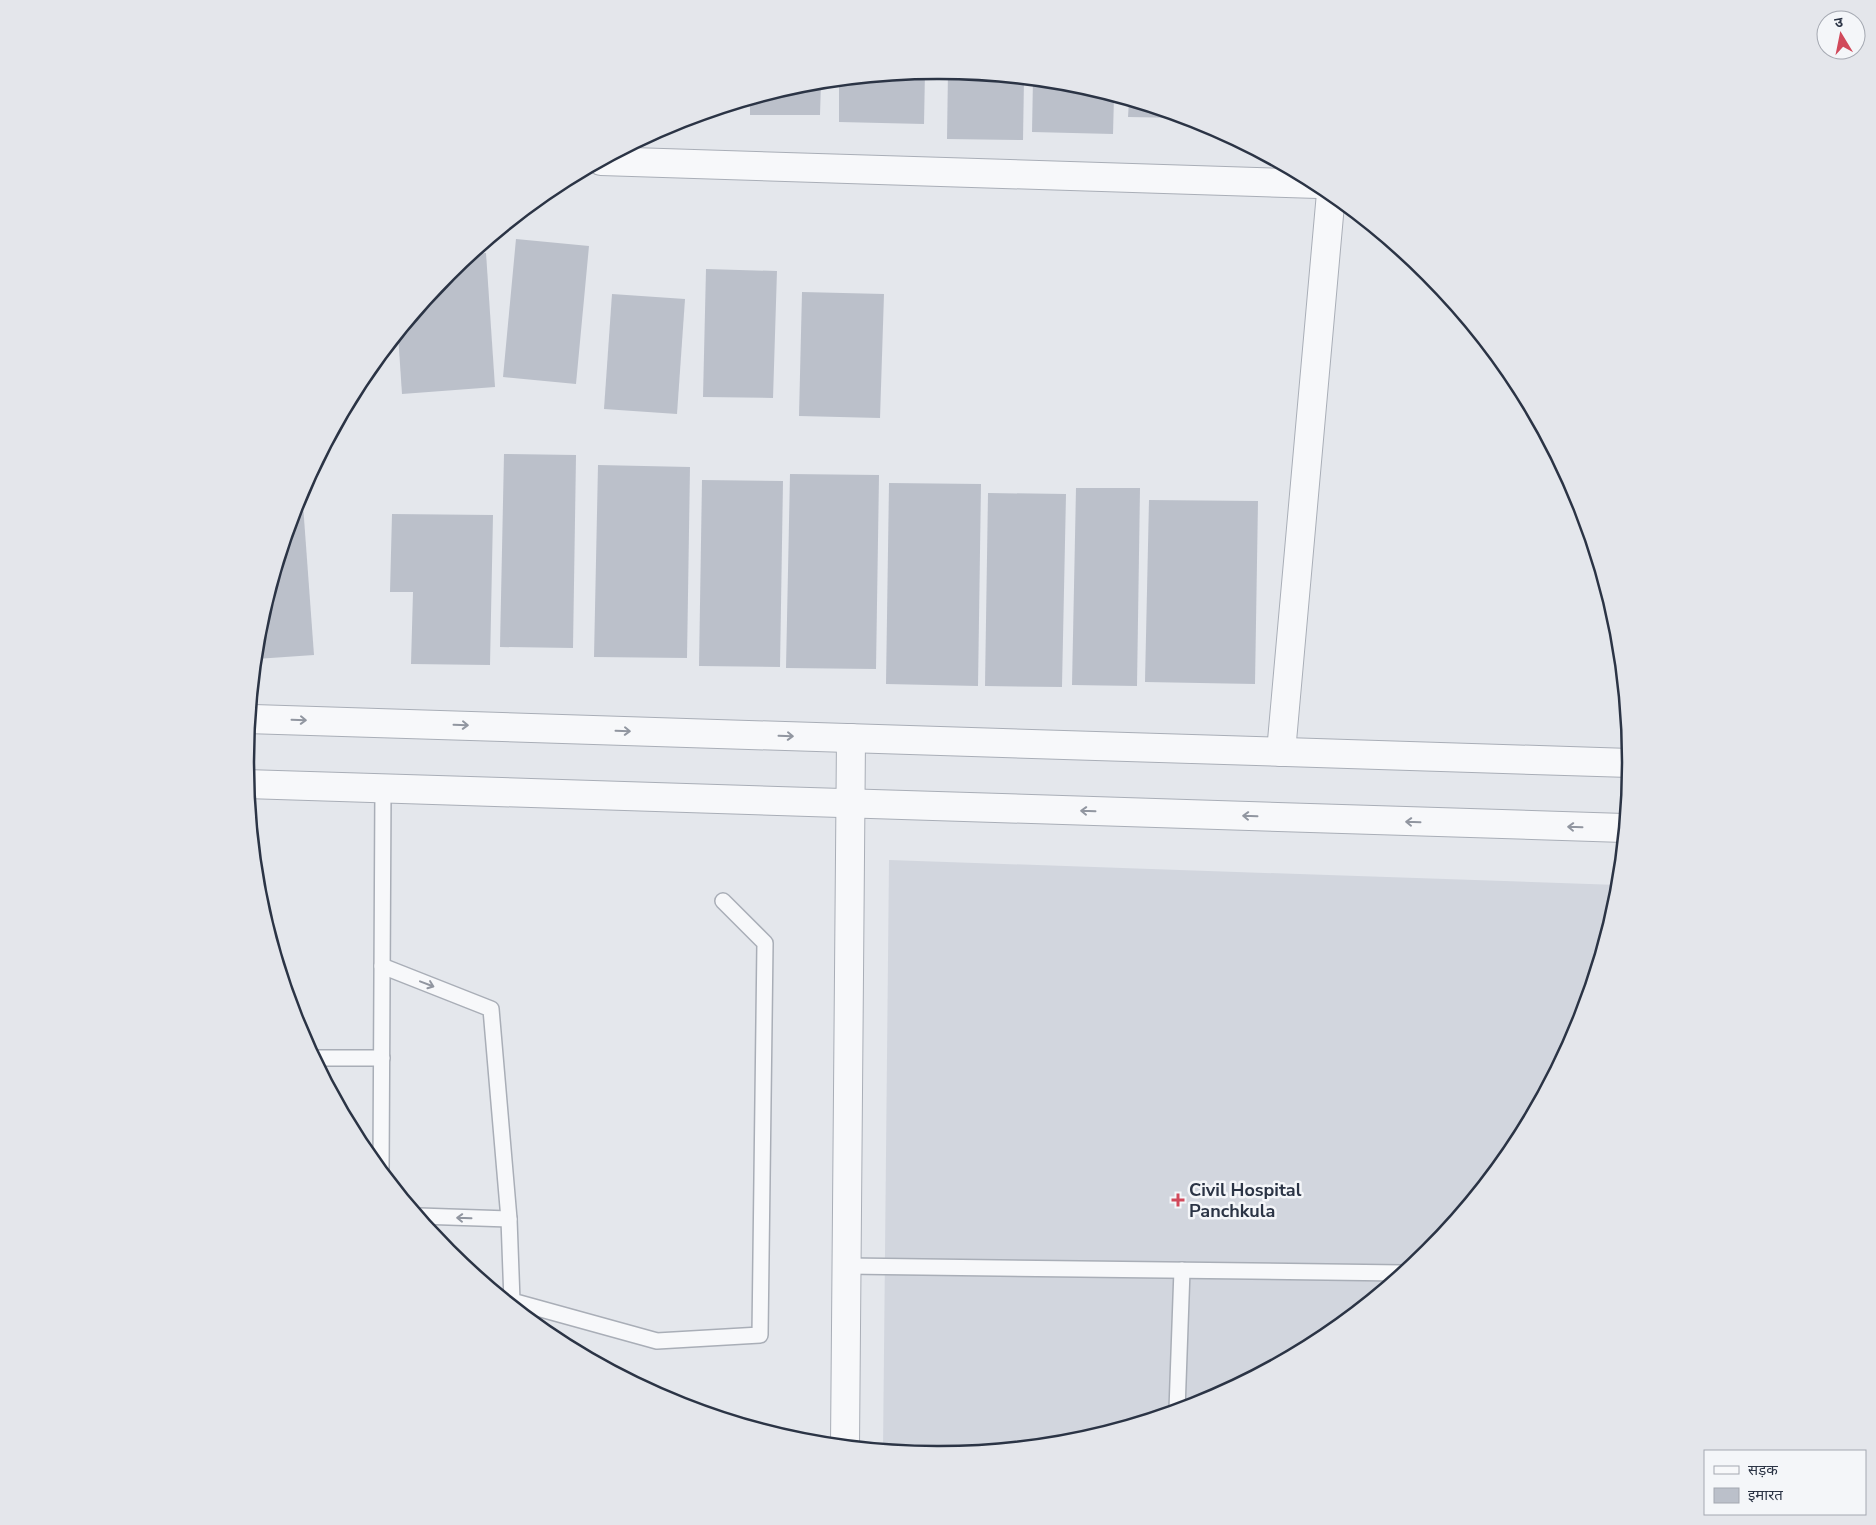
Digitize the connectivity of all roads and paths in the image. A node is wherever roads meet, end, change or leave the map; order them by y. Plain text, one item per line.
1 (612, 161) edge
2 (1301, 183) edge
3 (1330, 203) edge
4 (256, 719) edge
5 (850, 738) junction
6 (1281, 752) junction
7 (1622, 763) edge
8 (255, 784) edge
9 (383, 788) junction
10 (850, 804) junction
11 (1618, 828) edge
12 (723, 901) dead end
13 (382, 966) junction
14 (322, 1058) edge
15 (382, 1058) junction
16 (382, 1160) edge
17 (427, 1216) edge
18 (509, 1219) junction
19 (847, 1266) junction
20 (1182, 1270) junction
21 (1393, 1273) edge
22 (512, 1297) edge
23 (520, 1303) edge
24 (1177, 1403) edge
25 (845, 1439) edge

1 - 2 street
3 - 6 street
4 -> 5 street
5 - 6 street
5 - 10 street
6 - 7 street
8 - 9 street
9 - 10 street
9 - 13 lane
11 -> 10 street
10 - 19 street
12 - 23 lane
13 - 15 lane
13 -> 18 lane
14 - 15 lane
15 - 16 lane
18 -> 17 lane
18 - 22 lane
19 - 20 lane
19 - 25 street
20 - 21 lane
20 - 24 lane

